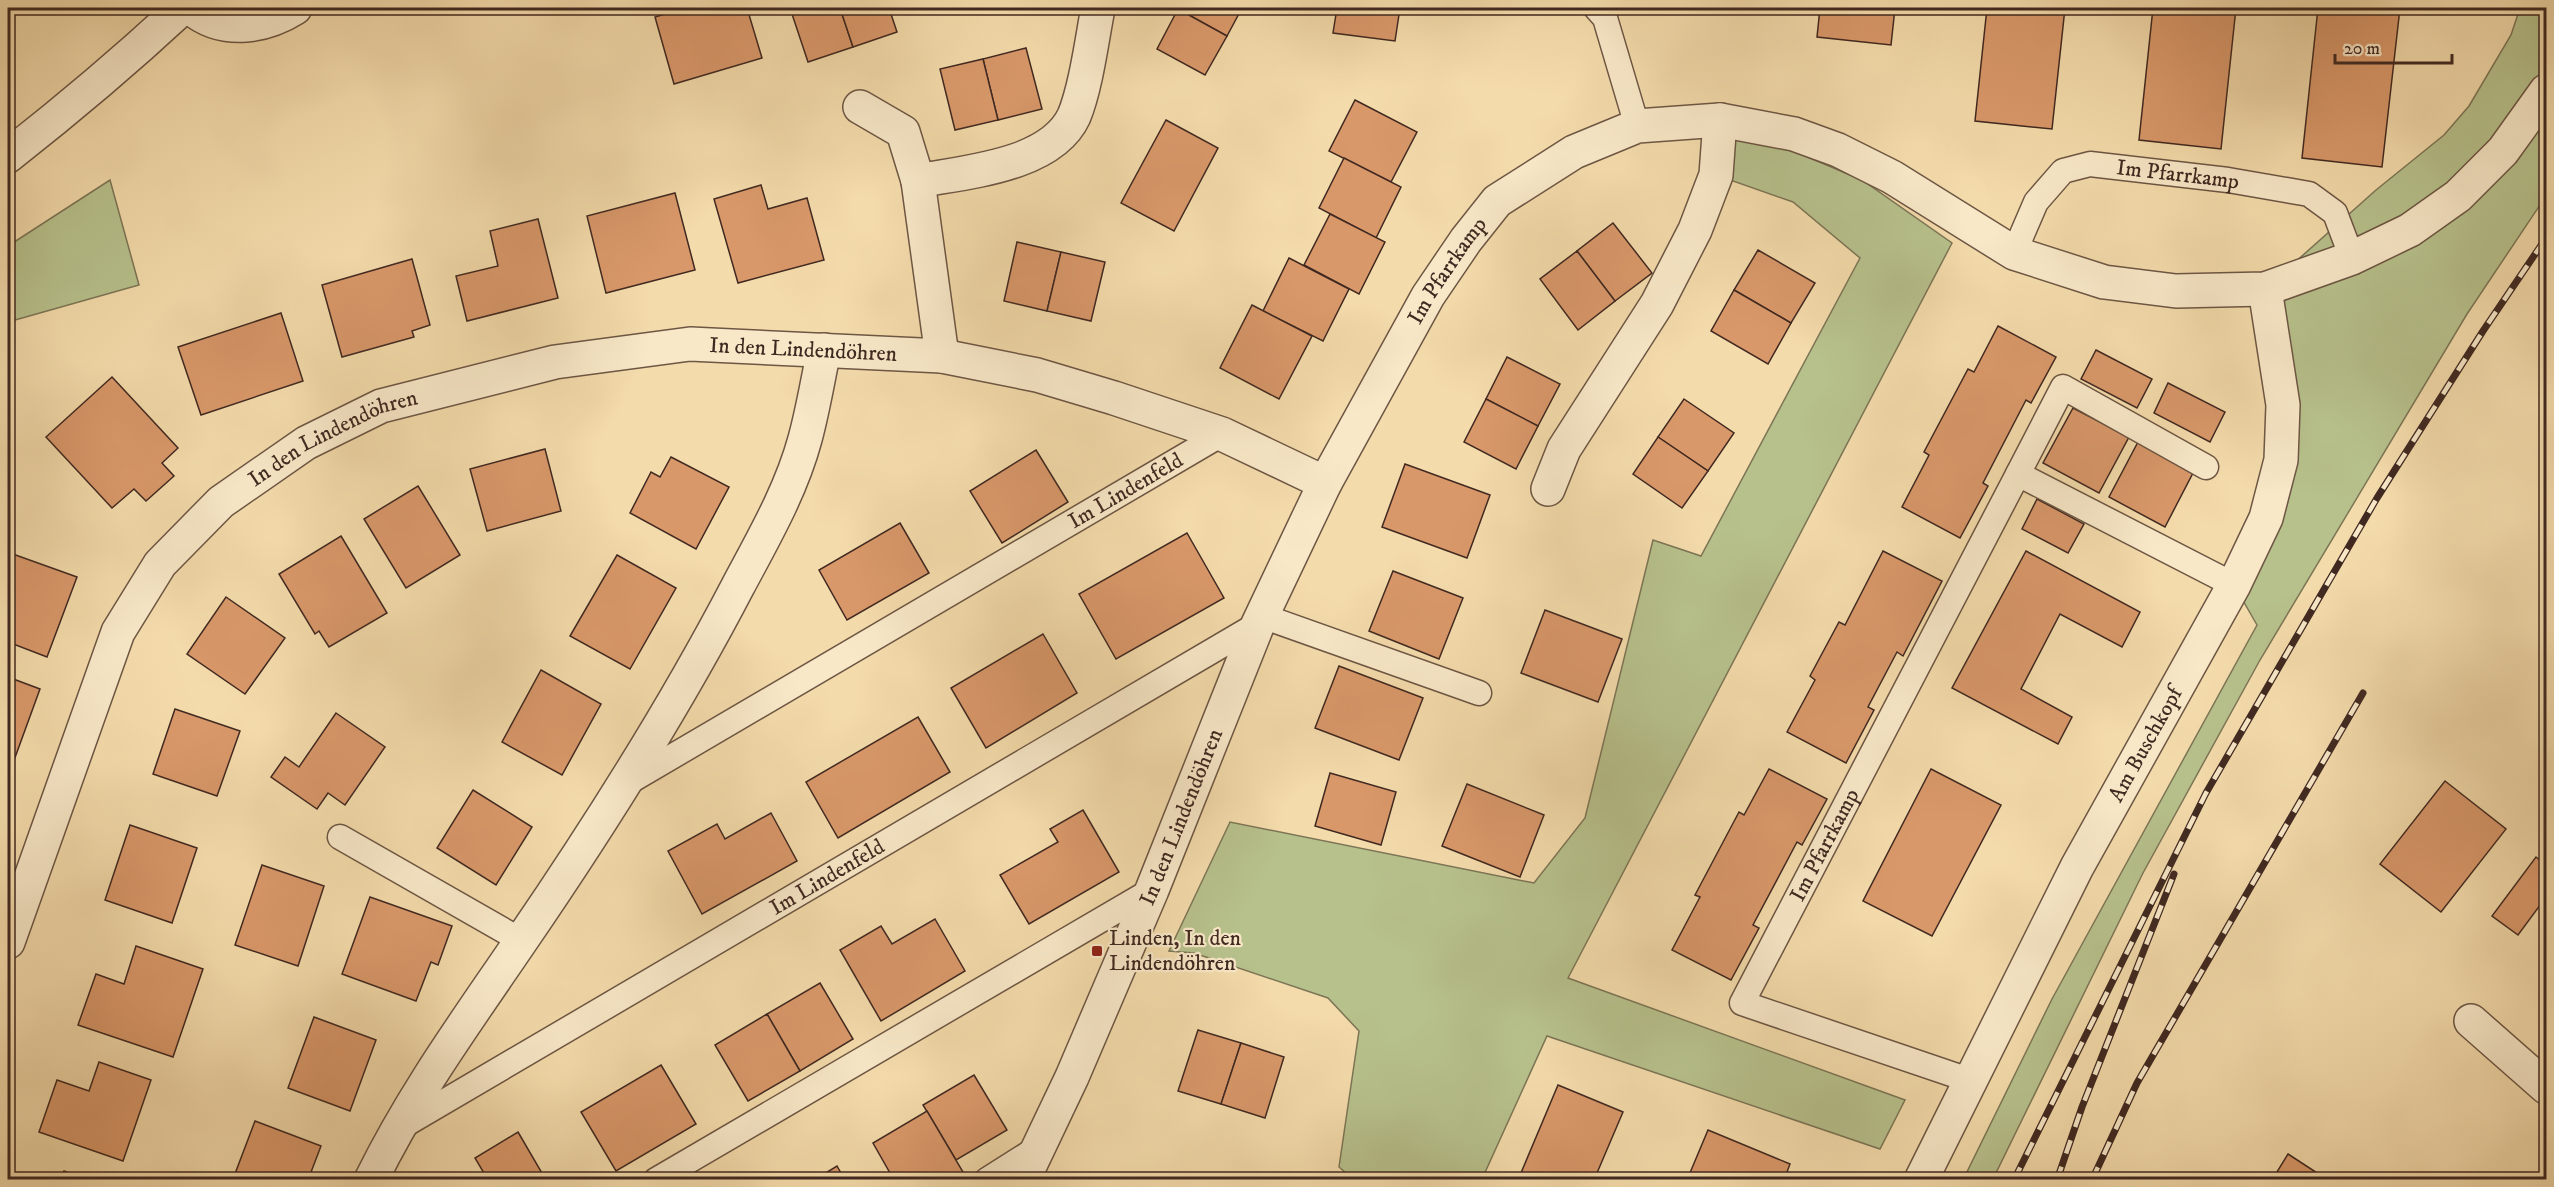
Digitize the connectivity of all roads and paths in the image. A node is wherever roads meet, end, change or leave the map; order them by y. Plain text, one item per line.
1 (182, 8) edge
2 (191, 8) edge
3 (295, 8) edge
4 (1098, 8) edge
5 (1596, 8) edge
6 (2547, 92) edge
7 (860, 107) dead end
8 (1720, 120) junction
9 (1637, 126) junction
10 (8, 156) edge
11 (918, 182) junction
12 (2014, 253) junction
13 (2352, 258) junction
14 (2265, 289) junction
15 (824, 350) junction
16 (942, 356) junction
17 (1222, 434) junction
18 (2206, 467) dead end
19 (2018, 474) junction
20 (1325, 483) junction
21 (1548, 489) dead end
22 (2234, 585) junction
23 (1260, 620) junction
24 (1479, 693) dead end
25 (624, 784) junction
26 (340, 837) dead end
27 (1152, 890) junction
28 (522, 941) junction
29 (8, 942) edge
30 (2471, 1021) dead end
31 (1969, 1080) junction
32 (2547, 1087) edge
33 (395, 1130) junction
34 (1039, 1147) junction
35 (371, 1179) edge
36 (656, 1179) edge
37 (987, 1179) edge
38 (1023, 1179) edge
39 (1921, 1179) edge

1 - 10 street
2 - 3 street
4 - 11 street
5 - 9 lane
6 - 13 street, Im Pfarrkamp
7 - 11 street
8 - 9 street, Im Pfarrkamp
8 - 12 street, Im Pfarrkamp
8 - 21 street
9 - 20 street, Im Pfarrkamp
11 - 16 street
12 - 13 lane, Im Pfarrkamp
12 - 14 street, Im Pfarrkamp
13 - 14 street, Im Pfarrkamp
14 - 22 street, Am Buschkopf
15 - 16 street, In den Lindendöhren
15 - 25 street, Im Lindenfeld
15 - 29 street, In den Lindendöhren
16 - 17 street, In den Lindendöhren
17 - 20 street, In den Lindendöhren
17 - 25 lane, Im Lindenfeld
18 - 19 lane, Im Pfarrkamp
19 - 22 lane
19 - 31 lane, Im Pfarrkamp
20 - 23 street, In den Lindendöhren
22 - 31 street, Am Buschkopf
23 - 24 lane
23 - 27 street, In den Lindendöhren
23 - 33 lane, Im Lindenfeld
25 - 28 street, Im Lindenfeld
26 - 28 lane
27 - 34 street, In den Lindendöhren
27 - 36 lane
28 - 33 street, Im Lindenfeld
30 - 32 street
31 - 39 street, Am Buschkopf
33 - 35 street, Im Lindenfeld
34 - 37 lane
34 - 38 street, In den Lindendöhren

